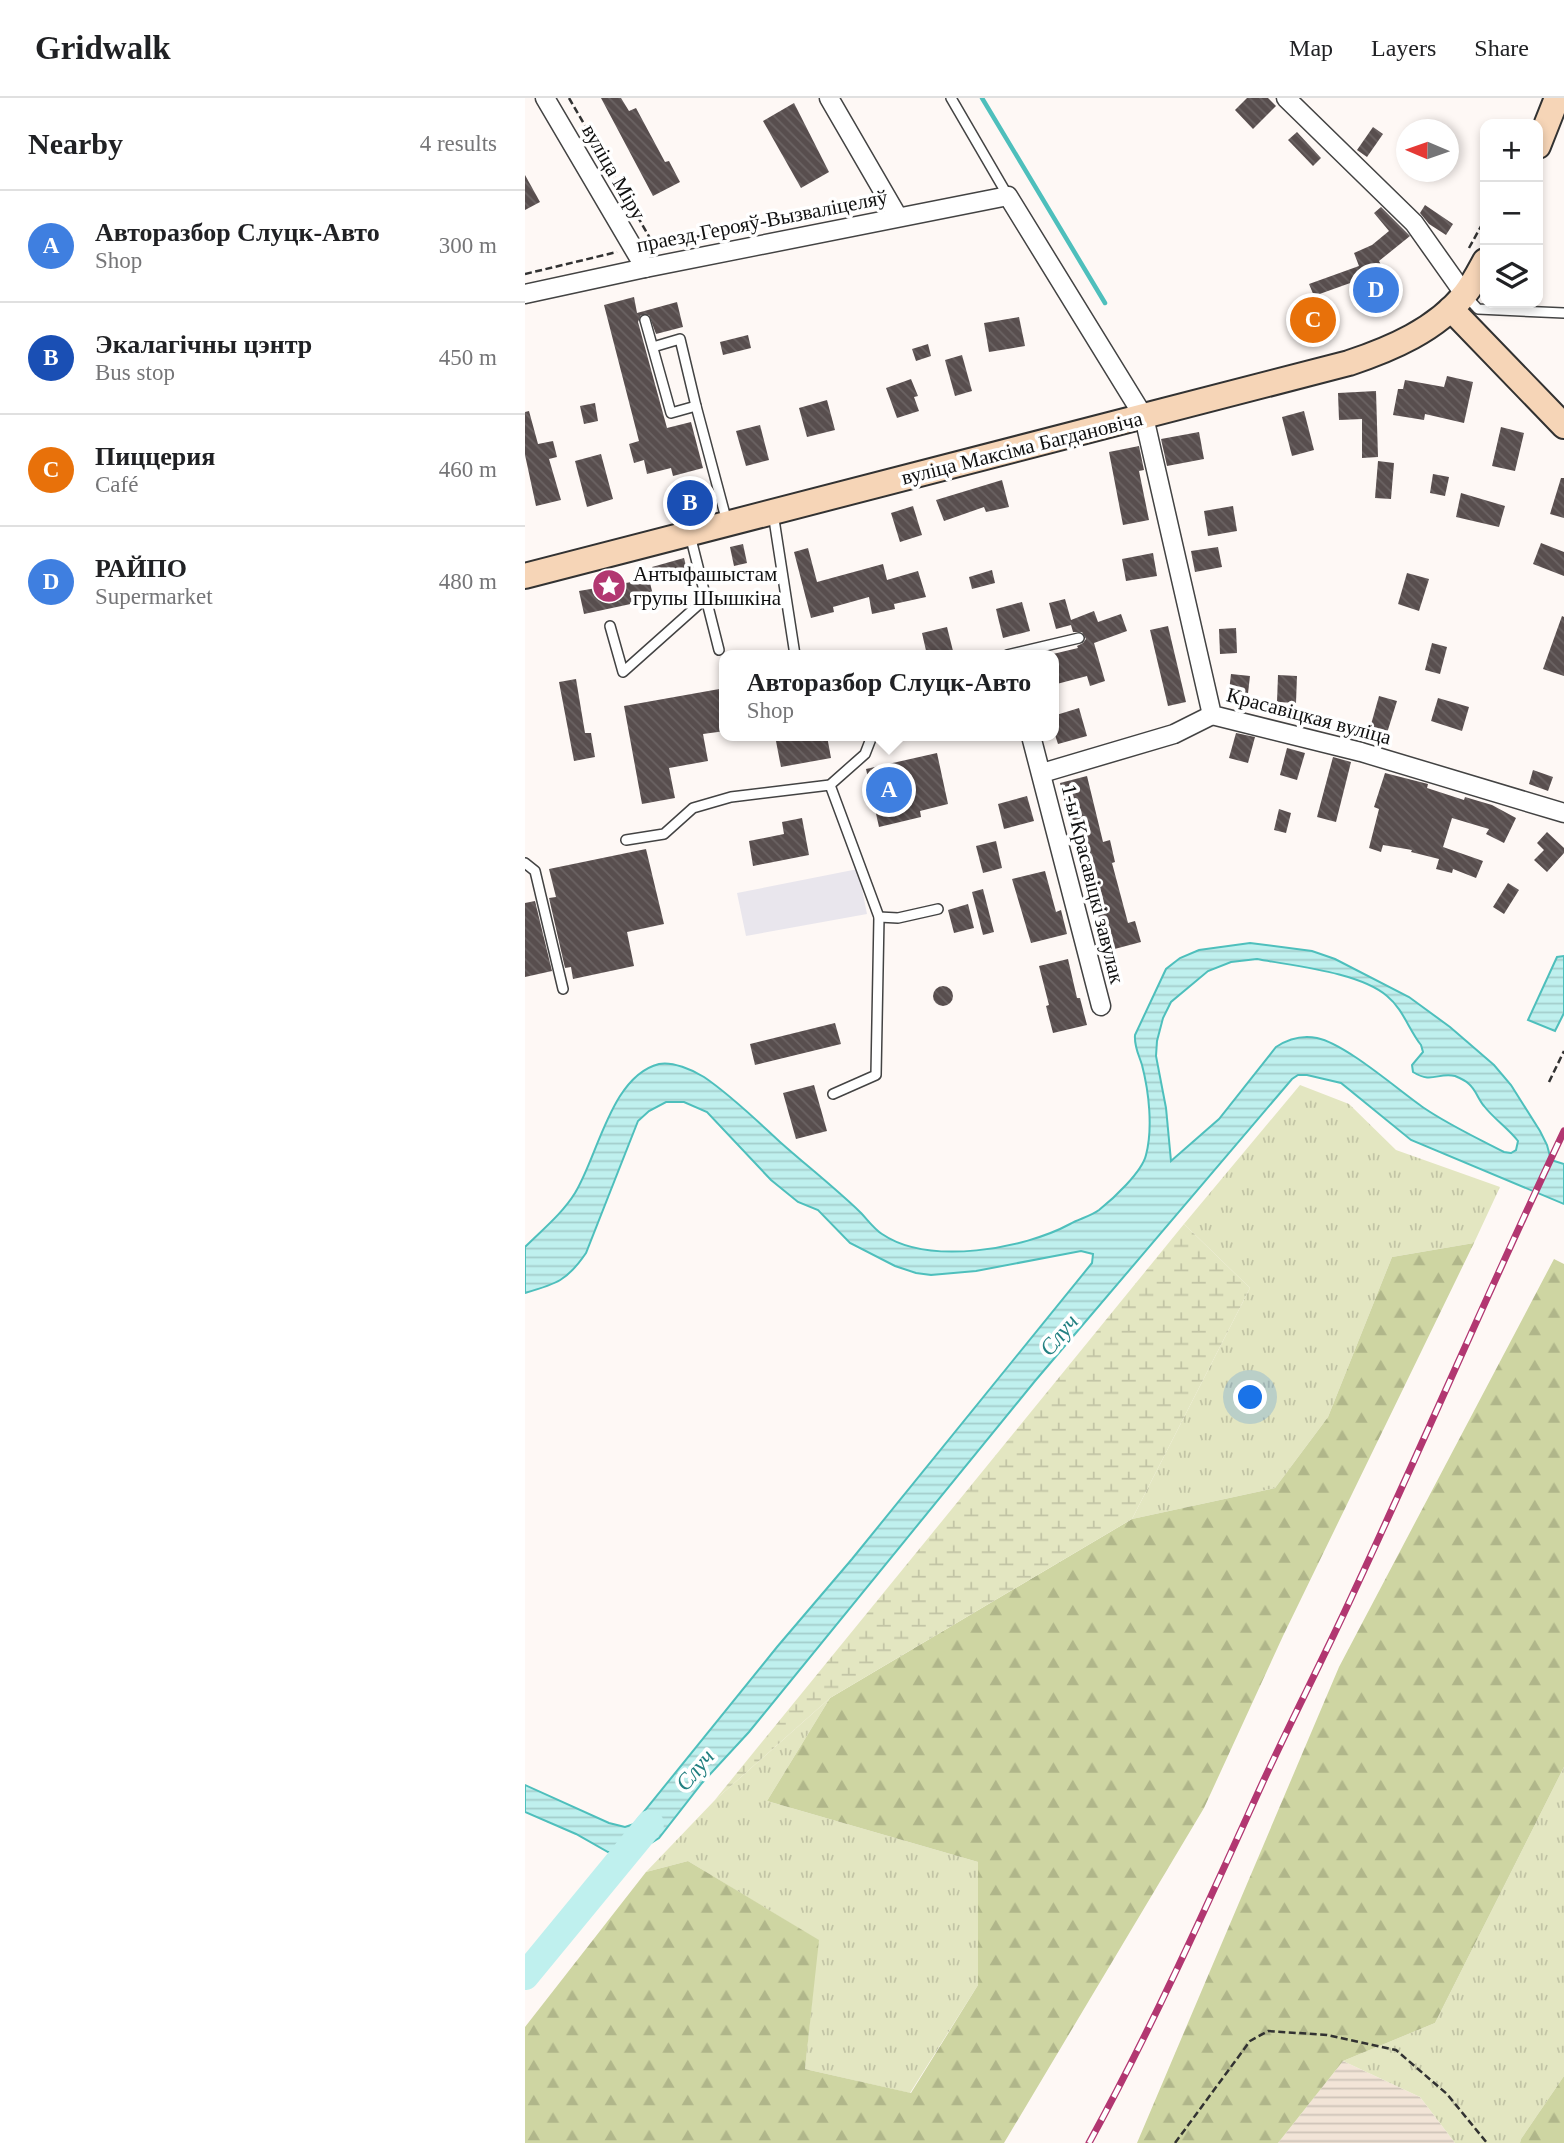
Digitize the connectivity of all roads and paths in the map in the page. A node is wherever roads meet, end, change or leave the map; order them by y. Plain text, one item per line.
1 (545, 98) edge
2 (569, 98) edge
3 (829, 98) edge
4 (951, 98) edge
5 (1286, 98) edge
6 (1557, 98) edge
7 (1543, 133) edge
8 (867, 192) dead end
9 (1008, 196) junction
10 (898, 217) junction
11 (1480, 228) edge
12 (615, 252) dead end
13 (645, 268) junction
14 (1446, 268) junction
15 (1480, 269) edge
16 (525, 274) edge
17 (525, 294) edge
18 (1458, 302) junction
19 (1564, 313) edge
20 (645, 320) dead end
21 (653, 347) junction
22 (697, 406) junction
23 (1144, 417) junction
24 (1564, 426) edge
25 (773, 512) junction
26 (727, 523) junction
27 (690, 533) junction
28 (525, 576) edge
29 (706, 598) junction
30 (610, 626) dead end
31 (1079, 638) dead end
32 (719, 650) dead end
33 (794, 650) edge
34 (1028, 650) edge
35 (1212, 715) junction
36 (870, 741) edge
37 (1032, 741) edge
38 (1042, 774) junction
39 (830, 785) junction
40 (1564, 813) edge
41 (626, 840) dead end
42 (525, 863) edge
43 (938, 909) dead end
44 (879, 916) junction
45 (563, 989) dead end
46 (1101, 1006) dead end
47 (1564, 1052) edge
48 (1549, 1082) dead end
49 (833, 1094) dead end
50 (1175, 2143) edge
51 (1487, 2143) edge

1 - 13 street, вуліца Міру
2 - 8 path
3 - 10 street
4 - 9 lane
5 - 14 street
6 - 7 main road
9 - 10 street, праезд Герояў-Вызваліцеляў
9 - 23 street, Красавіцкая вуліца
10 - 13 street, праезд Герояў-Вызваліцеляў
11 - 14 path
12 - 16 path
13 - 17 street, праезд Герояў-Вызваліцеляў
14 - 18 street
15 - 18 main road, вуліца Максіма Багдановіча
18 - 19 lane
18 - 23 main road, вуліца Максіма Багдановіча
18 - 24 main road
20 - 21 lane
21 - 22 lane
21 - 22 lane
22 - 26 lane
23 - 25 main road, вуліца Максіма Багдановіча
23 - 35 street, Красавіцкая вуліца
25 - 26 main road, вуліца Максіма Багдановіча
25 - 33 lane
26 - 27 main road, вуліца Максіма Багдановіча
27 - 28 main road, вуліца Максіма Багдановіча
27 - 29 lane
29 - 30 lane
29 - 32 lane
31 - 34 lane
35 - 38 street, 1-ы Красавіцкі завулак
35 - 40 street, Красавіцкая вуліца
36 - 39 lane
37 - 38 street, 1-ы Красавіцкі завулак
38 - 46 street, 1-ы Красавіцкі завулак
39 - 41 lane
39 - 44 lane
42 - 45 lane
43 - 44 lane
44 - 49 lane
47 - 48 path
50 - 51 path

